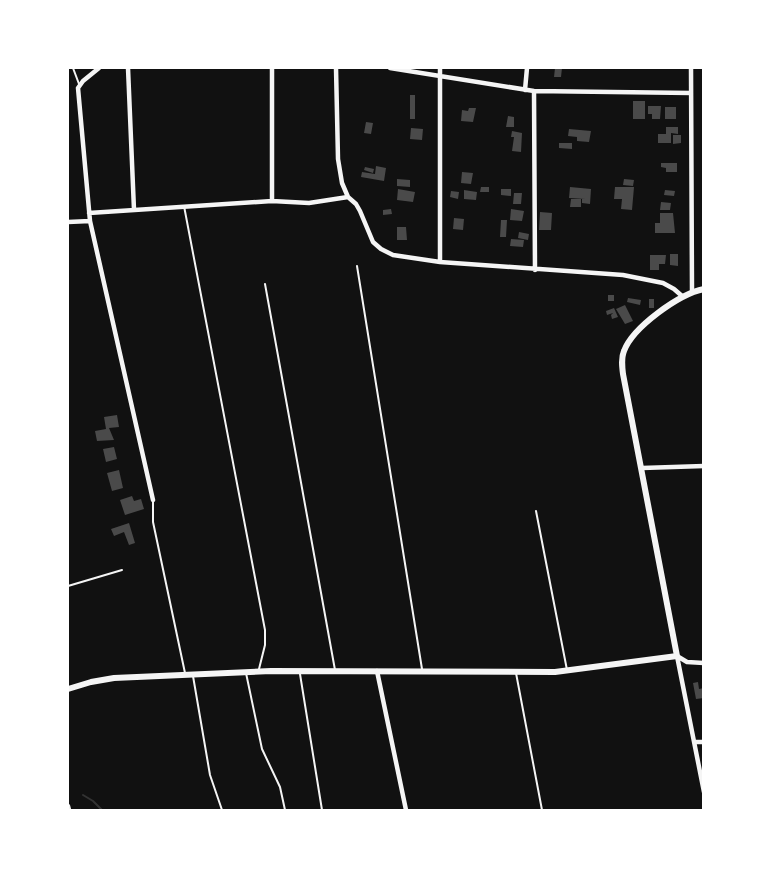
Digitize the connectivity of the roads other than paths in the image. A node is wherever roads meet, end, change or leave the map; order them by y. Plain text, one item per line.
1 (73, 68) edge
2 (99, 68) edge
3 (128, 68) edge
4 (272, 68) edge
5 (336, 68) edge
6 (390, 68) edge
7 (440, 68) edge
8 (527, 68) edge
9 (691, 68) edge
10 (440, 76) junction
11 (79, 84) junction
12 (525, 90) junction
13 (534, 91) junction
14 (691, 93) junction
15 (348, 197) junction
16 (272, 201) junction
17 (184, 206) junction
18 (134, 210) junction
19 (89, 213) junction
20 (90, 221) junction
21 (68, 222) edge
22 (440, 262) junction
23 (357, 266) dead end
24 (535, 270) junction
25 (265, 284) dead end
26 (704, 289) edge
27 (692, 292) junction
28 (682, 297) junction
29 (704, 466) edge
30 (642, 468) junction
31 (153, 500) joint
32 (536, 511) dead end
33 (122, 570) dead end
34 (68, 586) edge
35 (677, 656) junction
36 (704, 663) edge
37 (335, 670) junction
38 (567, 670) junction
39 (299, 671) junction
40 (377, 671) junction
41 (246, 672) junction
42 (259, 672) junction
43 (422, 672) junction
44 (516, 673) junction
45 (189, 675) junction
46 (68, 689) edge
47 (694, 742) junction
48 (704, 742) edge
49 (704, 792) edge
50 (222, 810) edge
51 (285, 810) edge
52 (322, 810) edge
53 (406, 810) edge
54 (542, 810) edge

1 - 11 lane
2 - 11 street
3 - 18 street
4 - 16 street
5 - 15 street
6 - 10 street
7 - 10 street
8 - 12 street
9 - 14 street
10 - 12 street
10 - 22 street
11 - 19 street
12 - 13 street
13 - 14 street
13 - 24 street
14 - 27 street
15 - 16 street
15 - 22 street
16 - 17 street
17 - 18 street
17 - 42 lane
18 - 19 street
19 - 20 street
20 - 21 street
20 - 31 street
22 - 24 street
23 - 43 lane
24 - 28 street
25 - 37 lane
26 - 27 street
27 - 28 street
28 - 30 street
29 - 30 street
30 - 35 street
31 - 45 lane
32 - 38 lane
33 - 34 lane
35 - 36 street
35 - 38 street
35 - 47 street
37 - 39 street
37 - 40 street
38 - 44 street
39 - 42 street
39 - 52 lane
40 - 43 street
40 - 53 street
41 - 42 street
41 - 45 street
41 - 51 lane
43 - 44 street
44 - 54 lane
45 - 46 street
45 - 50 lane
47 - 48 street
47 - 49 street

